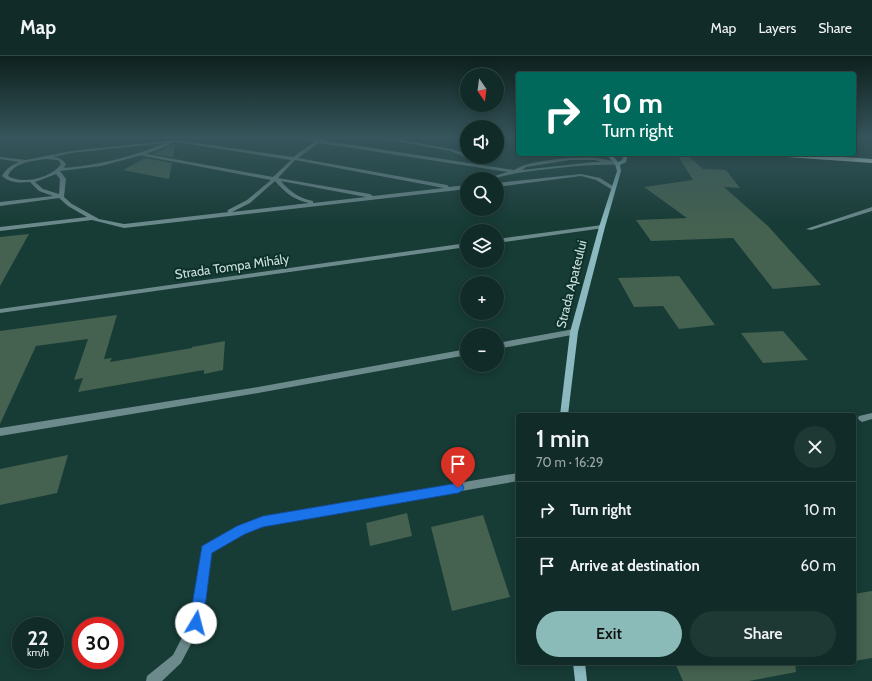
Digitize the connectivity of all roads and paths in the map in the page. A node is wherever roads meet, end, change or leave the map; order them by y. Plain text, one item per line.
1 (14, 166) edge
2 (63, 166) edge
3 (99, 166) edge
4 (208, 166) edge
5 (287, 166) edge
6 (334, 166) edge
7 (481, 166) edge
8 (525, 166) edge
9 (614, 166) edge
10 (618, 166) edge
11 (58, 171) junction
12 (515, 172) junction
13 (504, 175) edge
14 (526, 175) junction
15 (2, 176) edge
16 (504, 177) edge
17 (275, 178) junction
18 (30, 180) junction
19 (504, 184) edge
20 (511, 184) junction
21 (460, 187) edge
22 (455, 188) junction
23 (613, 188) junction
24 (61, 197) junction
25 (379, 198) junction
26 (0, 204) edge
27 (322, 204) junction
28 (872, 209) edge
29 (220, 215) junction
30 (93, 218) junction
31 (602, 227) junction
32 (0, 229) edge
33 (809, 229) dead end
34 (504, 240) edge
35 (460, 246) edge
36 (0, 311) edge
37 (574, 332) junction
38 (504, 345) edge
39 (460, 353) edge
40 (564, 413) edge
41 (872, 416) edge
42 (862, 418) dead end
43 (0, 432) edge
44 (516, 477) edge
45 (579, 665) edge
46 (152, 681) edge
47 (581, 681) edge

1 - 15 street
2 - 11 street
3 - 11 street
4 - 17 street
5 - 17 street
6 - 22 street
7 - 12 street
8 - 12 street
9 - 14 street
10 - 23 street, Strada Apateului
11 - 18 street
11 - 24 street
12 - 13 street
14 - 16 street
14 - 20 street
15 - 18 street
17 - 25 street
17 - 27 street
17 - 29 street
18 - 24 street
19 - 20 street
20 - 23 street
21 - 22 street
22 - 25 street
23 - 31 street, Strada Apateului
24 - 26 street
24 - 30 street
25 - 27 street
27 - 29 street
28 - 33 street
29 - 30 street
30 - 32 street
31 - 34 street
31 - 37 street, Strada Apateului
35 - 36 street, Strada Tompa Mihály
37 - 38 street
37 - 40 street, Strada Apateului
39 - 43 street
41 - 42 street
44 - 46 street
45 - 47 street

